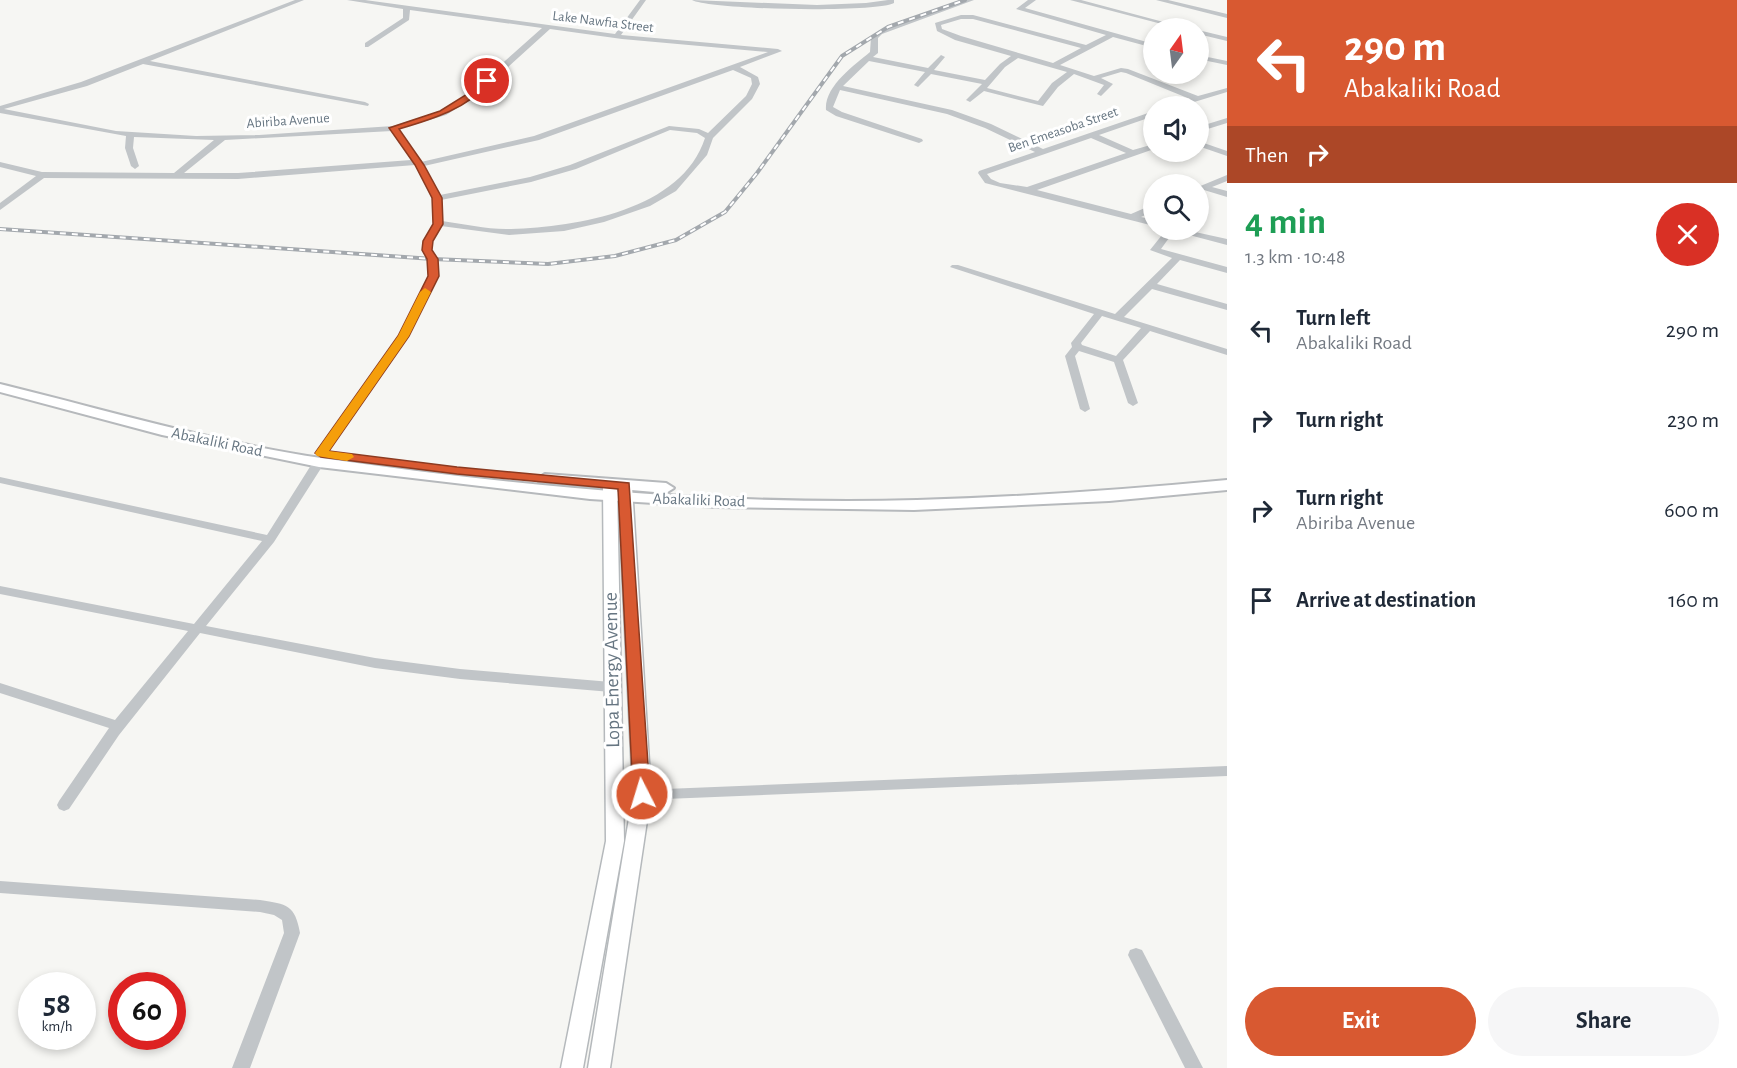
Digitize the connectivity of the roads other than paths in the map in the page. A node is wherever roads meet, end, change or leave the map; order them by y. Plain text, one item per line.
1 (301, 0) edge
2 (350, 0) edge
3 (643, 0) edge
4 (695, 0) edge
5 (971, 0) edge
6 (1033, 0) edge
7 (1072, 0) edge
8 (1159, 0) edge
9 (891, 1) edge
10 (1023, 2) edge
11 (406, 9) junction
12 (1227, 16) edge
13 (1143, 18) edge
14 (548, 27) junction
15 (1111, 35) junction
16 (1209, 35) edge
17 (617, 36) junction
18 (1227, 39) edge
19 (1143, 43) edge
20 (368, 45) dead end
21 (1089, 48) junction
22 (1017, 55) junction
23 (941, 57) dead end
24 (867, 58) junction
25 (1209, 59) edge
26 (145, 62) junction
27 (1227, 63) edge
28 (1054, 65) junction
29 (734, 68) junction
30 (929, 70) junction
31 (1073, 71) junction
32 (1094, 78) junction
33 (918, 85) dead end
34 (985, 86) junction
35 (839, 87) junction
36 (1227, 90) edge
37 (1101, 94) dead end
38 (1215, 95) junction
39 (1190, 96) edge
40 (1209, 96) edge
41 (1227, 99) edge
42 (970, 100) dead end
43 (365, 104) dead end
44 (1, 112) edge
45 (1143, 117) edge
46 (1227, 120) edge
47 (1209, 126) edge
48 (394, 128) junction
49 (130, 134) junction
50 (1090, 134) junction
51 (708, 137) junction
52 (222, 138) junction
53 (919, 141) dead end
54 (1209, 147) edge
55 (1143, 150) edge
56 (1040, 151) junction
57 (1132, 153) junction
58 (1227, 154) edge
59 (418, 163) junction
60 (0, 164) edge
61 (135, 166) dead end
62 (42, 175) junction
63 (174, 177) junction
64 (1227, 178) edge
65 (1209, 186) edge
66 (1029, 190) junction
67 (1209, 190) edge
68 (1227, 194) edge
69 (437, 198) junction
70 (0, 207) edge
71 (1143, 212) edge
72 (1131, 218) junction
73 (1143, 221) edge
74 (438, 224) junction
75 (1209, 238) edge
76 (1162, 240) edge
77 (1227, 242) edge
78 (1178, 257) junction
79 (955, 267) dead end
80 (1227, 270) edge
81 (1150, 285) junction
82 (1227, 307) edge
83 (1100, 312) junction
84 (1118, 318) junction
85 (1148, 327) junction
86 (1077, 347) junction
87 (1227, 352) edge
88 (1118, 360) junction
89 (0, 379) edge
90 (0, 388) edge
91 (1133, 403) dead end
92 (1085, 409) dead end
93 (320, 458) junction
94 (1227, 475) edge
95 (0, 480) edge
96 (1227, 485) edge
97 (617, 491) junction
98 (270, 539) junction
99 (0, 590) edge
100 (198, 627) junction
101 (611, 687) junction
102 (0, 688) edge
103 (118, 726) junction
104 (1227, 771) edge
105 (642, 794) junction
106 (616, 796) junction
107 (64, 805) dead end
108 (0, 887) edge
109 (1137, 955) dead end
110 (241, 1068) edge
111 (572, 1068) edge
112 (599, 1068) edge
113 (1194, 1068) edge

1 - 26 street
2 - 11 street, Lake Nawfia Street
3 - 17 street
4 - 9 street
5 - 24 street
6 - 10 street
7 - 13 street
8 - 12 street
10 - 15 street
11 - 14 street, Lake Nawfia Street
11 - 20 street
14 - 17 street, Lake Nawfia Street
14 - 48 street, Abiriba Avenue
15 - 19 street
15 - 21 street
16 - 18 street
17 - 29 street, Lake Nawfia Street
21 - 22 street
21 - 28 street
22 - 28 street
22 - 34 street
23 - 30 street
24 - 30 street
24 - 35 street
25 - 27 street
26 - 43 street
26 - 44 street
28 - 31 street
29 - 51 street
29 - 59 street
30 - 33 street
30 - 34 street
31 - 32 street
31 - 34 street
32 - 37 street
32 - 39 street
34 - 42 street
35 - 53 street
35 - 56 street
36 - 38 street
38 - 40 street
38 - 41 street
44 - 49 street, Abiriba Avenue
45 - 50 street, Ben Emeasoba Street
46 - 47 street
48 - 52 street, Abiriba Avenue
48 - 59 street
49 - 52 street, Abiriba Avenue
49 - 61 street
50 - 56 street, Ben Emeasoba Street
50 - 57 street
51 - 69 street
51 - 74 street
52 - 63 street
54 - 58 street
55 - 57 street
56 - 66 street, Ben Emeasoba Street
57 - 66 street
59 - 63 street
59 - 69 street
60 - 62 street
62 - 63 street
62 - 70 street
64 - 65 street
66 - 72 street
67 - 68 street
69 - 74 street
71 - 72 street
72 - 73 street
74 - 93 street
75 - 77 street
76 - 78 street
78 - 80 street
78 - 81 street
79 - 83 street
81 - 82 street
81 - 84 street
83 - 84 street
83 - 86 street
84 - 85 street
85 - 87 street
85 - 88 street
86 - 88 street
86 - 92 street
88 - 91 street
89 - 93 highway, Abakaliki Road
90 - 93 highway, Abakaliki Road
93 - 97 highway, Abakaliki Road
93 - 98 street
94 - 97 highway, Abakaliki Road
95 - 98 street
96 - 97 highway, Abakaliki Road
97 - 101 main road, Lopa Energy Avenue
97 - 105 main road, Lopa Energy Avenue
98 - 100 street
99 - 100 street
100 - 101 street
100 - 103 street
101 - 106 main road, Lopa Energy Avenue
102 - 103 street
103 - 107 street
104 - 105 street
105 - 106 street
105 - 112 main road, Lopa Energy Avenue
106 - 111 main road, Lopa Energy Avenue
108 - 110 street
109 - 113 street

